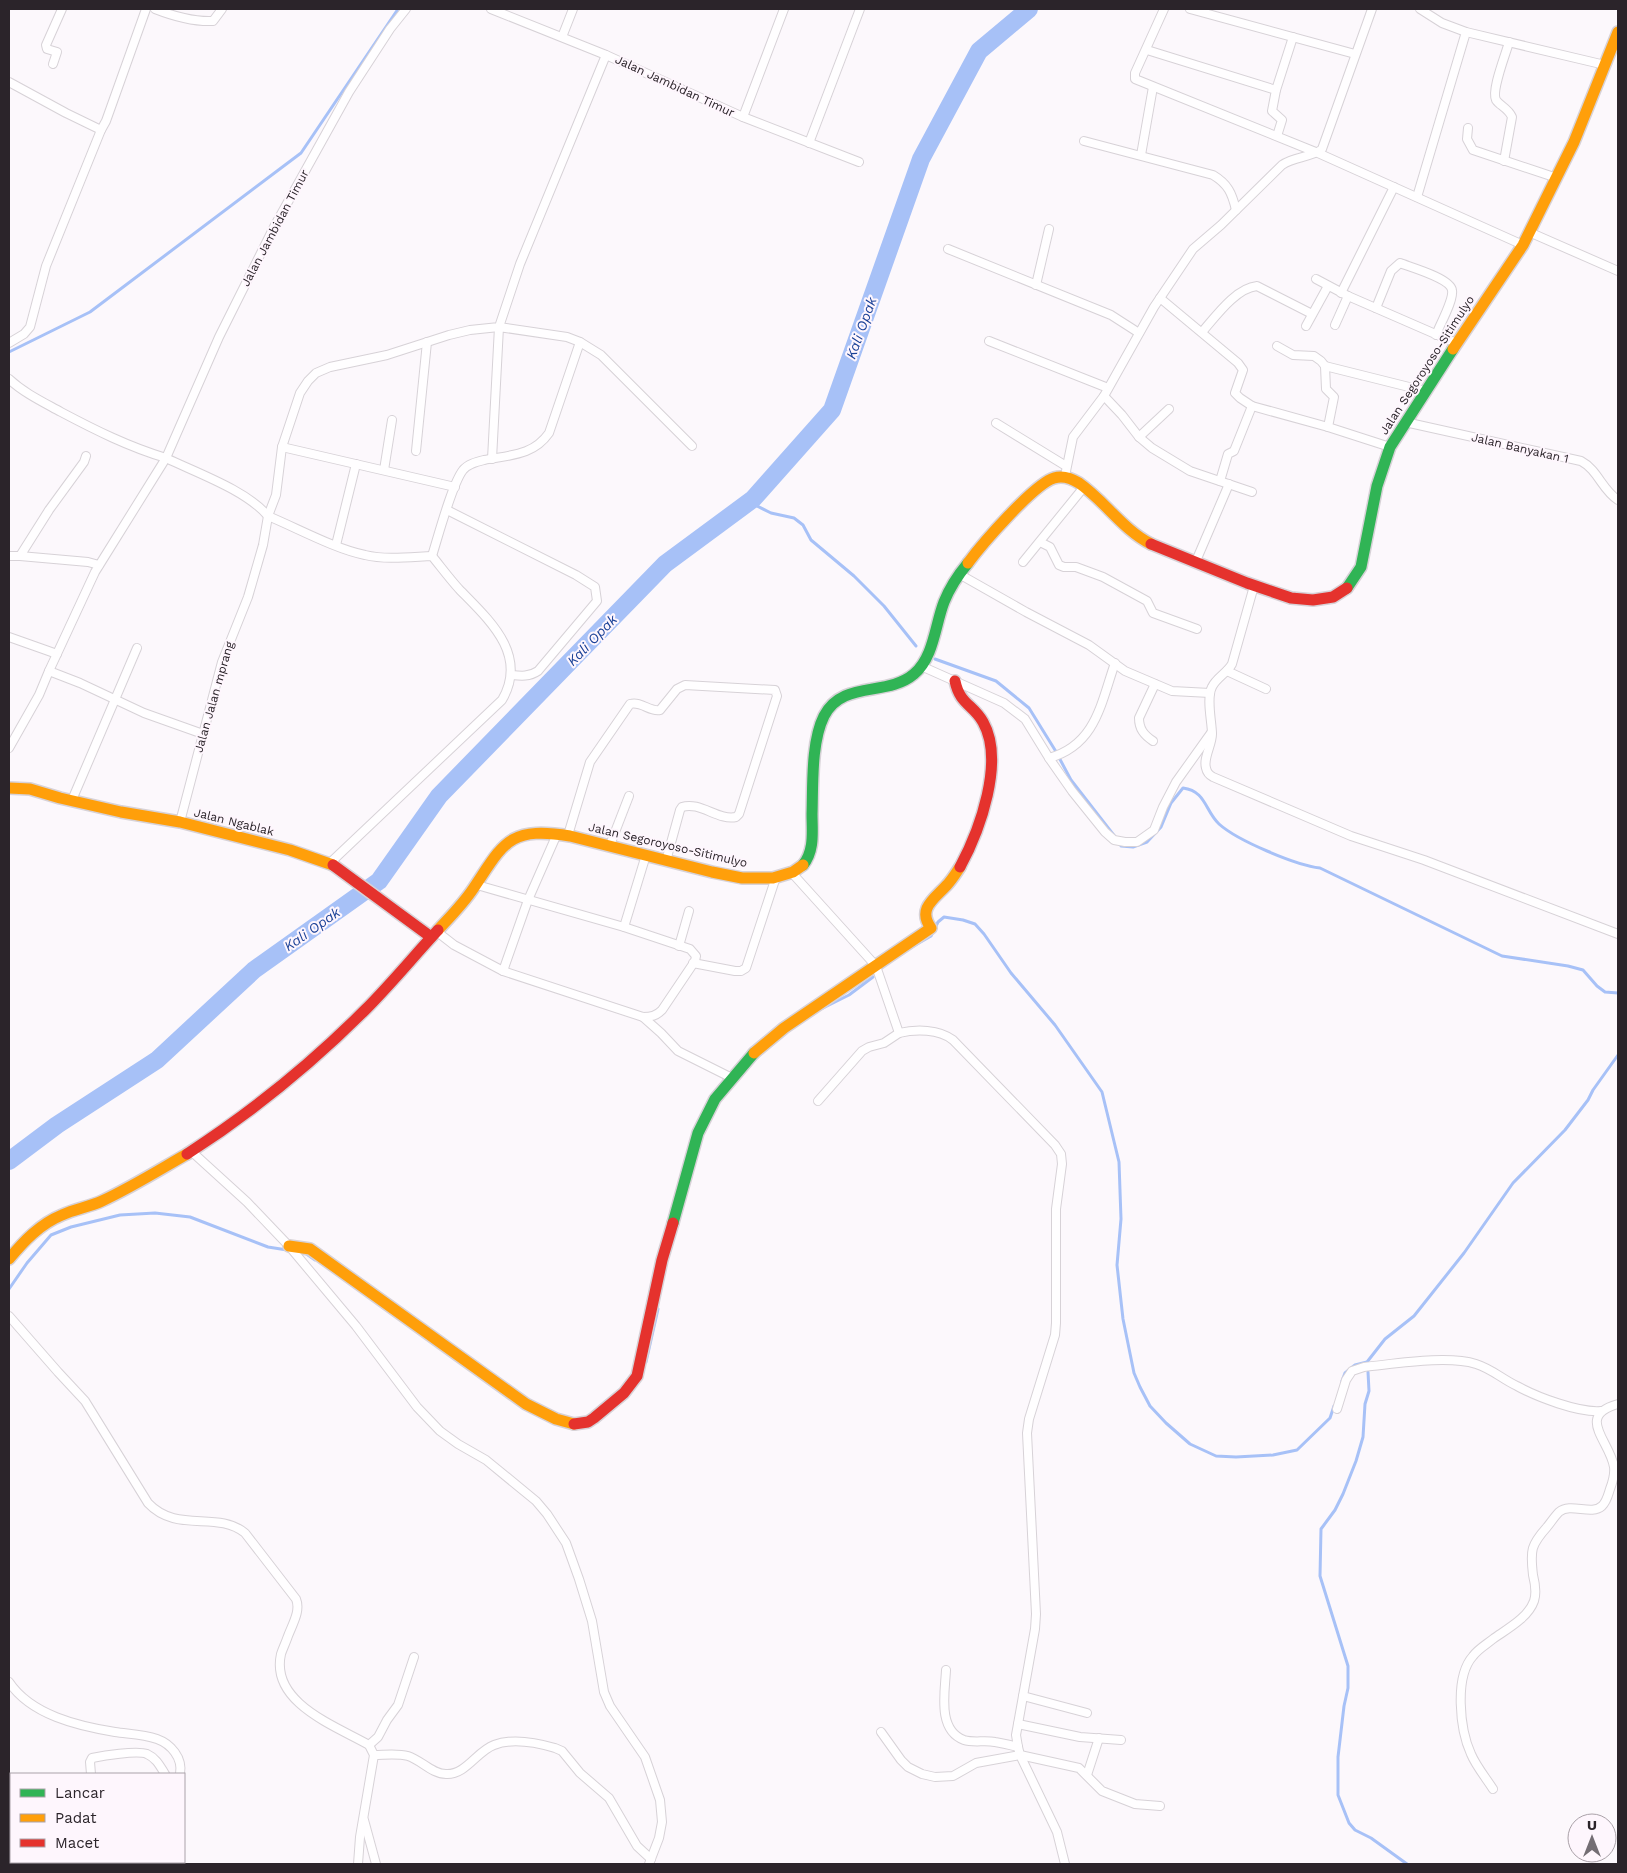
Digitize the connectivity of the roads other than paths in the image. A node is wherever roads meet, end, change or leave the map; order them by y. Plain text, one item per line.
1 (62, 9) edge
2 (146, 9) edge
3 (155, 9) edge
4 (222, 9) edge
5 (406, 9) edge
6 (491, 9) edge
7 (573, 9) edge
8 (784, 9) edge
9 (860, 9) edge
10 (1164, 9) edge
11 (1190, 9) edge
12 (1372, 9) edge
13 (1420, 9) edge
14 (1466, 32) junction
15 (1618, 32) edge
16 (1293, 37) junction
17 (562, 38) junction
18 (1509, 42) junction
19 (1147, 50) junction
20 (1356, 54) junction
21 (606, 55) junction
22 (53, 64) dead end
23 (1605, 65) junction
24 (9, 82) edge
25 (1153, 86) junction
26 (1276, 90) junction
27 (743, 117) junction
28 (1468, 128) dead end
29 (101, 130) junction
30 (1277, 136) junction
31 (1084, 141) dead end
32 (809, 143) junction
33 (1318, 153) junction
34 (1141, 155) junction
35 (1504, 161) junction
36 (859, 162) dead end
37 (1557, 178) junction
38 (1394, 187) junction
39 (1417, 198) junction
40 (1236, 210) junction
41 (1048, 229) dead end
42 (1529, 232) junction
43 (1522, 245) junction
44 (948, 248) dead end
45 (1618, 271) edge
46 (1316, 279) dead end
47 (1036, 285) junction
48 (1328, 286) junction
49 (1344, 294) junction
50 (1160, 298) junction
51 (1376, 308) junction
52 (1312, 314) junction
53 (1335, 324) dead end
54 (1306, 326) dead end
55 (499, 327) junction
56 (1202, 332) junction
57 (1139, 333) junction
58 (1436, 335) junction
59 (989, 341) dead end
60 (427, 342) junction
61 (580, 342) junction
62 (9, 343) edge
63 (1456, 343) junction
64 (1277, 346) dead end
65 (1325, 366) junction
66 (10, 383) edge
67 (1108, 388) junction
68 (1425, 390) junction
69 (1104, 396) junction
70 (1252, 406) junction
71 (1169, 409) dead end
72 (392, 420) dead end
73 (1405, 422) junction
74 (996, 423) dead end
75 (1328, 427) junction
76 (1139, 437) junction
77 (692, 446) dead end
78 (282, 447) junction
79 (1390, 447) junction
80 (416, 451) dead end
81 (86, 456) dead end
82 (166, 458) junction
83 (492, 459) junction
84 (356, 464) junction
85 (384, 470) junction
86 (1066, 471) junction
87 (1220, 481) junction
88 (1229, 484) junction
89 (455, 487) junction
90 (1084, 487) junction
91 (1252, 492) dead end
92 (1618, 500) edge
93 (447, 510) junction
94 (268, 516) junction
95 (1040, 542) junction
96 (336, 545) junction
97 (9, 556) edge
98 (20, 556) junction
99 (432, 556) junction
100 (1196, 561) junction
101 (1023, 562) dead end
102 (99, 565) junction
103 (960, 574) junction
104 (1254, 586) junction
105 (1197, 629) dead end
106 (9, 637) edge
107 (137, 648) dead end
108 (57, 654) junction
109 (1115, 663) junction
110 (921, 666) junction
111 (49, 671) junction
112 (1227, 671) junction
113 (511, 675) junction
114 (954, 681) junction
115 (1155, 684) junction
116 (1266, 689) dead end
117 (1210, 694) junction
118 (116, 700) junction
119 (1212, 732) junction
120 (203, 734) junction
121 (1153, 741) dead end
122 (9, 748) edge
123 (1052, 758) junction
124 (9, 788) edge
125 (629, 796) dead end
126 (72, 800) junction
127 (180, 822) junction
128 (563, 835) junction
129 (610, 845) junction
130 (646, 855) junction
131 (666, 861) junction
132 (330, 863) junction
133 (792, 873) junction
134 (776, 877) junction
135 (476, 885) junction
136 (528, 900) junction
137 (689, 911) dead end
138 (624, 927) junction
139 (434, 934) junction
140 (1618, 934) edge
141 (679, 946) junction
142 (693, 963) junction
143 (876, 966) junction
144 (503, 972) junction
145 (643, 1017) junction
146 (899, 1033) junction
147 (732, 1078) junction
148 (818, 1101) dead end
149 (192, 1151) junction
150 (289, 1246) junction
151 (9, 1259) edge
152 (9, 1316) edge
153 (1618, 1404) edge
154 (1337, 1409) dead end
155 (1601, 1411) junction
156 (414, 1657) dead end
157 (946, 1670) dead end
158 (9, 1682) edge
159 (1023, 1696) junction
160 (1087, 1713) dead end
161 (1018, 1724) junction
162 (881, 1732) dead end
163 (1099, 1738) junction
164 (1121, 1740) dead end
165 (369, 1745) junction
166 (1018, 1747) junction
167 (374, 1755) junction
168 (1020, 1755) junction
169 (91, 1773) edge
170 (164, 1773) edge
171 (180, 1773) edge
172 (1087, 1775) junction
173 (1493, 1789) dead end
174 (1160, 1806) dead end
175 (363, 1818) junction
176 (650, 1862) edge
177 (358, 1864) edge
178 (376, 1864) edge
179 (1065, 1864) edge

1 - 22 street
2 - 29 street
3 - 4 street
5 - 82 street, Jalan Jambidan Timur
6 - 17 street, Jalan Jambidan Timur
7 - 17 street
8 - 27 street
9 - 32 street
10 - 19 street
11 - 16 street
12 - 20 street
13 - 14 street
14 - 18 street
14 - 39 street
15 - 23 main road, Jalan Segoroyoso-Sitimulyo
16 - 20 street
16 - 26 street
17 - 21 street, Jalan Jambidan Timur
18 - 23 street
18 - 35 street
19 - 25 street
19 - 26 street
20 - 33 street
21 - 27 street, Jalan Jambidan Timur
21 - 55 street
23 - 37 main road, Jalan Segoroyoso-Sitimulyo
24 - 29 street
25 - 30 street
25 - 34 street
26 - 30 street
27 - 32 street, Jalan Jambidan Timur
28 - 35 street
29 - 62 street
30 - 33 street
31 - 34 street
32 - 36 street, Jalan Jambidan Timur
33 - 38 street
33 - 40 street
34 - 40 street
35 - 37 street
37 - 42 main road, Jalan Segoroyoso-Sitimulyo
38 - 39 street
38 - 49 street
39 - 43 street
40 - 50 street
41 - 47 street
42 - 43 main road, Jalan Segoroyoso-Sitimulyo
42 - 45 street
43 - 63 main road, Jalan Segoroyoso-Sitimulyo
44 - 47 street
46 - 48 street
47 - 57 street
48 - 49 street
48 - 52 street
49 - 51 street
49 - 53 street
50 - 56 street
50 - 57 street
51 - 58 street
51 - 58 street
52 - 54 street
52 - 56 street
55 - 60 street, Jalan Jalan mprang
55 - 61 street, Jalan Jalan mprang
55 - 83 street
56 - 70 street
57 - 67 street
58 - 63 street
59 - 67 street
60 - 78 street, Jalan Jalan mprang
60 - 80 street
61 - 77 street, Jalan Jalan mprang
61 - 83 street
63 - 68 main road, Jalan Segoroyoso-Sitimulyo
64 - 65 street
65 - 68 street
65 - 75 street
66 - 82 street
67 - 69 street
68 - 73 main road, Jalan Segoroyoso-Sitimulyo
69 - 76 street
69 - 86 street
70 - 75 street
70 - 87 street
71 - 76 street
72 - 85 street
73 - 79 main road, Jalan Segoroyoso-Sitimulyo
73 - 92 street, Jalan Banyakan 1
74 - 86 street
75 - 79 street
76 - 87 street
78 - 84 street
78 - 94 street, Jalan Jalan mprang
79 - 104 main road, Jalan Segoroyoso-Sitimulyo
81 - 98 street
82 - 94 street
82 - 102 street, Jalan Jambidan Timur
83 - 89 street
84 - 85 street
84 - 96 street
85 - 89 street
86 - 90 main road, Jalan Segoroyoso-Sitimulyo
86 - 103 main road
87 - 88 street
88 - 91 street
88 - 100 street
89 - 93 street
90 - 95 street
90 - 100 main road, Jalan Segoroyoso-Sitimulyo
93 - 99 street
93 - 113 street
94 - 96 street
94 - 120 street, Jalan Jalan mprang
95 - 101 street
95 - 105 street
96 - 99 street
97 - 98 street
98 - 102 street
99 - 113 street
100 - 104 main road, Jalan Segoroyoso-Sitimulyo
102 - 108 street, Jalan Jambidan Timur
103 - 109 street
103 - 110 main road
104 - 112 street
106 - 108 street
107 - 118 street
108 - 111 street, Jalan Jambidan Timur
109 - 115 street
109 - 123 street
110 - 114 street
110 - 133 main road
111 - 118 street
111 - 122 street, Jalan Jambidan Timur
112 - 116 street
112 - 117 street
113 - 132 street
114 - 123 street
114 - 143 main road
115 - 117 street
115 - 121 street
117 - 119 street
118 - 120 street
118 - 126 street
119 - 123 street
119 - 140 street
120 - 127 street, Jalan Jalan mprang
124 - 126 main road, Jalan Ngablak
125 - 129 street
126 - 127 main road, Jalan Ngablak
127 - 132 main road, Jalan Ngablak
128 - 129 main road, Jalan Segoroyoso-Sitimulyo
128 - 131 street
128 - 135 main road, Jalan Segoroyoso-Sitimulyo
128 - 136 street
129 - 130 main road, Jalan Segoroyoso-Sitimulyo
130 - 131 main road, Jalan Segoroyoso-Sitimulyo
130 - 138 street
131 - 134 main road, Jalan Segoroyoso-Sitimulyo
132 - 139 main road, Jalan Ngablak
133 - 134 main road, Jalan Segoroyoso-Sitimulyo
133 - 143 street
134 - 142 street
135 - 136 street
135 - 139 main road, Jalan Segoroyoso-Sitimulyo
136 - 138 street
136 - 144 street
137 - 141 street
138 - 141 street
139 - 144 street
139 - 149 main road, Jalan Segoroyoso-Sitimulyo
141 - 142 street
142 - 145 street
143 - 146 street
143 - 147 main road
144 - 145 street
145 - 147 street
146 - 148 street
146 - 159 street
147 - 150 main road
149 - 150 street
149 - 151 main road, Jalan Segoroyoso-Sitimulyo
150 - 176 street
152 - 165 street
153 - 155 street
154 - 155 street
155 - 173 street
156 - 165 street
157 - 166 street
158 - 171 street
159 - 160 street
159 - 161 street
161 - 163 street
161 - 166 street
162 - 168 street
163 - 164 street
163 - 172 street
165 - 167 street
166 - 168 street
167 - 175 street
167 - 176 street
168 - 172 street
168 - 179 street
169 - 170 street
172 - 174 street
175 - 177 street
175 - 178 street

